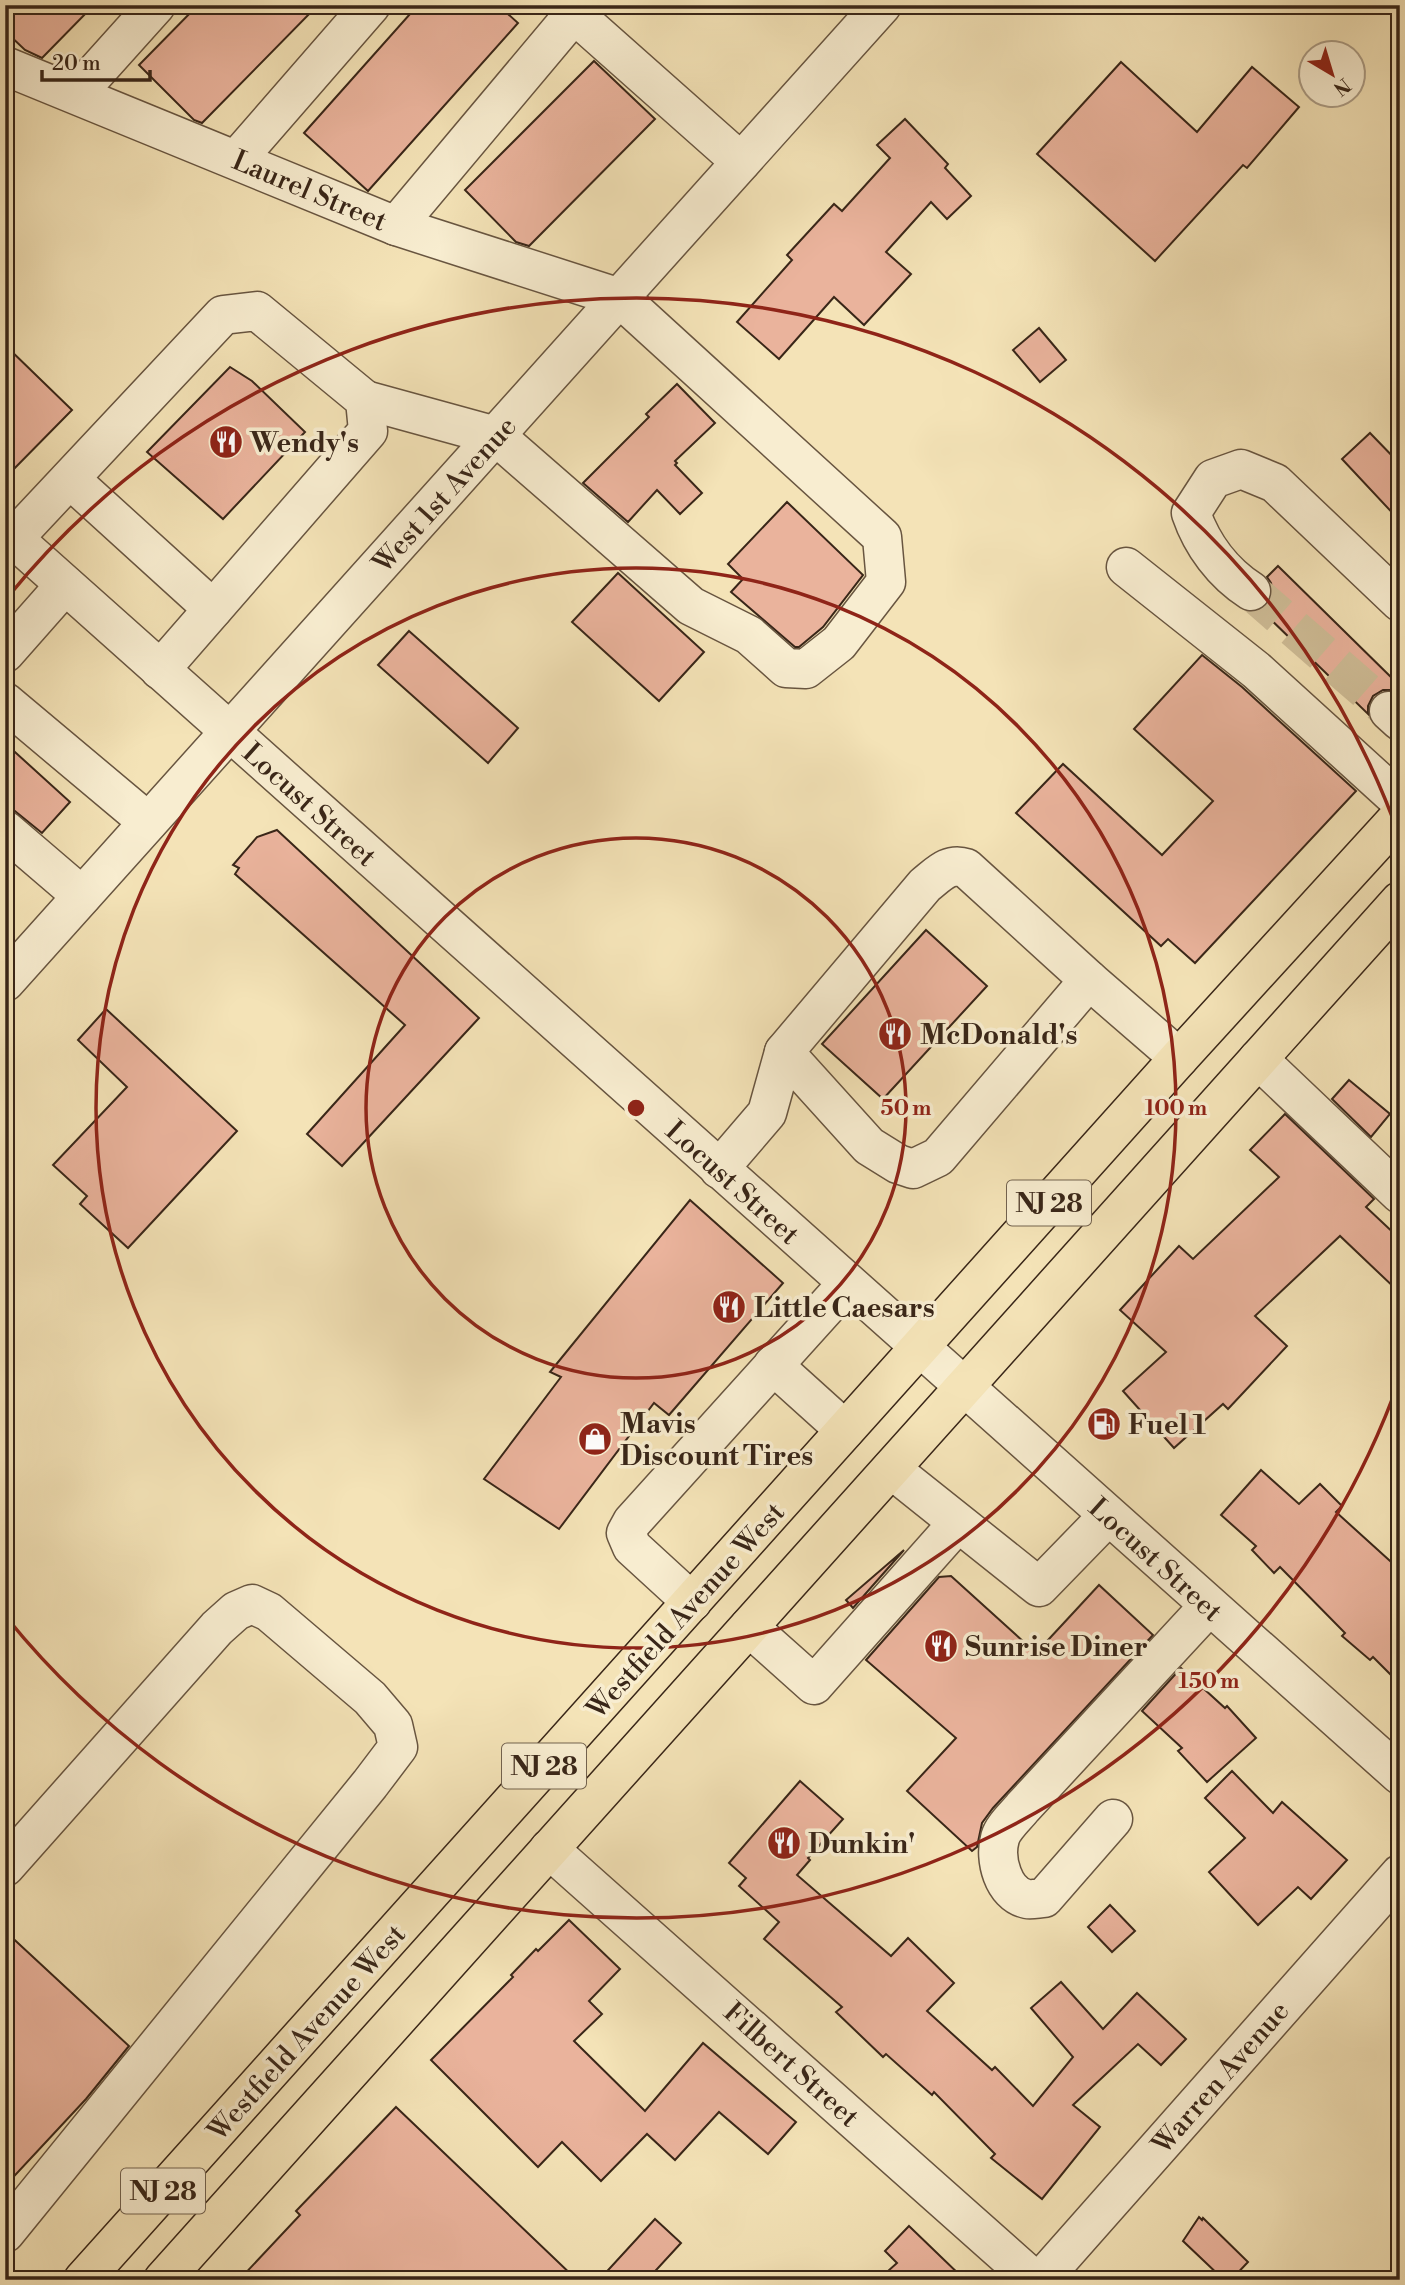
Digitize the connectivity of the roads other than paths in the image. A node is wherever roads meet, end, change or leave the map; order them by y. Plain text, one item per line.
1 (156, 5) edge
2 (371, 5) edge
3 (881, 5) edge
4 (569, 9) edge
5 (5, 66) edge
6 (77, 93) junction
7 (237, 159) junction
8 (741, 162) junction
9 (396, 226) junction
10 (620, 298) junction
11 (365, 400) junction
12 (496, 436) junction
13 (70, 479) junction
14 (9, 535) edge
15 (1126, 567) dead end
16 (65, 585) junction
17 (1251, 591) tunnel mouth
18 (1400, 602) edge
19 (213, 608) junction
20 (5, 653) edge
21 (160, 670) junction
22 (5, 702) edge
23 (229, 732) junction
24 (1400, 801) edge
25 (1400, 816) edge
26 (148, 822) junction
27 (5, 830) edge
28 (82, 896) junction
29 (1400, 901) edge
30 (1089, 980) junction
31 (5, 982) edge
32 (784, 1052) junction
33 (1179, 1058) junction
34 (1258, 1059) junction
35 (719, 1169) junction
36 (1400, 1194) edge
37 (847, 1284) junction
38 (919, 1348) junction
39 (773, 1365) junction
40 (963, 1388) junction
41 (845, 1430) junction
42 (891, 1469) junction
43 (1108, 1516) junction
44 (957, 1524) junction
45 (692, 1602) junction
46 (1209, 1606) junction
47 (749, 1627) junction
48 (1400, 1775) edge
49 (1112, 1819) dead end
50 (549, 1849) junction
51 (5, 1867) edge
52 (1400, 1874) edge
53 (5, 2233) edge
54 (83, 2280) edge
55 (163, 2280) edge
56 (1034, 2280) edge
57 (1041, 2280) edge

1 - 6 street
2 - 7 street
3 - 8 street, West 1st Avenue
4 - 8 street
4 - 9 street
5 - 6 street, Laurel Street
6 - 7 street, Laurel Street
7 - 9 street, Laurel Street
8 - 10 street, West 1st Avenue
9 - 10 street, Laurel Street
10 - 12 street, West 1st Avenue
10 - 12 street
11 - 12 street
11 - 13 street
11 - 19 street
12 - 23 street, West 1st Avenue
13 - 14 street
13 - 19 street
14 - 16 street, Locust Street
15 - 24 street
16 - 20 street
16 - 21 street, Locust Street
17 - 18 street
19 - 21 street
21 - 23 street, Locust Street
22 - 26 street
23 - 26 street, West 1st Avenue
23 - 35 street, Locust Street
25 - 33 main road, Westfield Avenue West / NJ 28
26 - 28 street, West 1st Avenue
27 - 28 street
28 - 31 street, West 1st Avenue
29 - 34 main road, Westfield Avenue West / NJ 28
30 - 32 street
30 - 32 street
30 - 33 street
32 - 35 street
33 - 38 main road, Westfield Avenue West / NJ 28
34 - 36 street
34 - 40 main road, Westfield Avenue West / NJ 28
35 - 37 street, Locust Street
37 - 38 street, Locust Street
37 - 39 street
38 - 40 street, Locust Street
38 - 41 main road, Westfield Avenue West / NJ 28
39 - 41 street
39 - 45 street
40 - 42 main road, Westfield Avenue West / NJ 28
40 - 43 street, Locust Street
41 - 45 main road, Westfield Avenue West / NJ 28
42 - 44 street
42 - 47 main road, Westfield Avenue West / NJ 28
43 - 44 street
43 - 46 street, Locust Street
44 - 47 street
45 - 54 main road, Westfield Avenue West / NJ 28
46 - 48 street, Locust Street
46 - 49 street
47 - 50 main road, Westfield Avenue West / NJ 28
50 - 55 main road, Westfield Avenue West / NJ 28
50 - 56 street, Filbert Street
51 - 53 street
52 - 57 street, Warren Avenue

